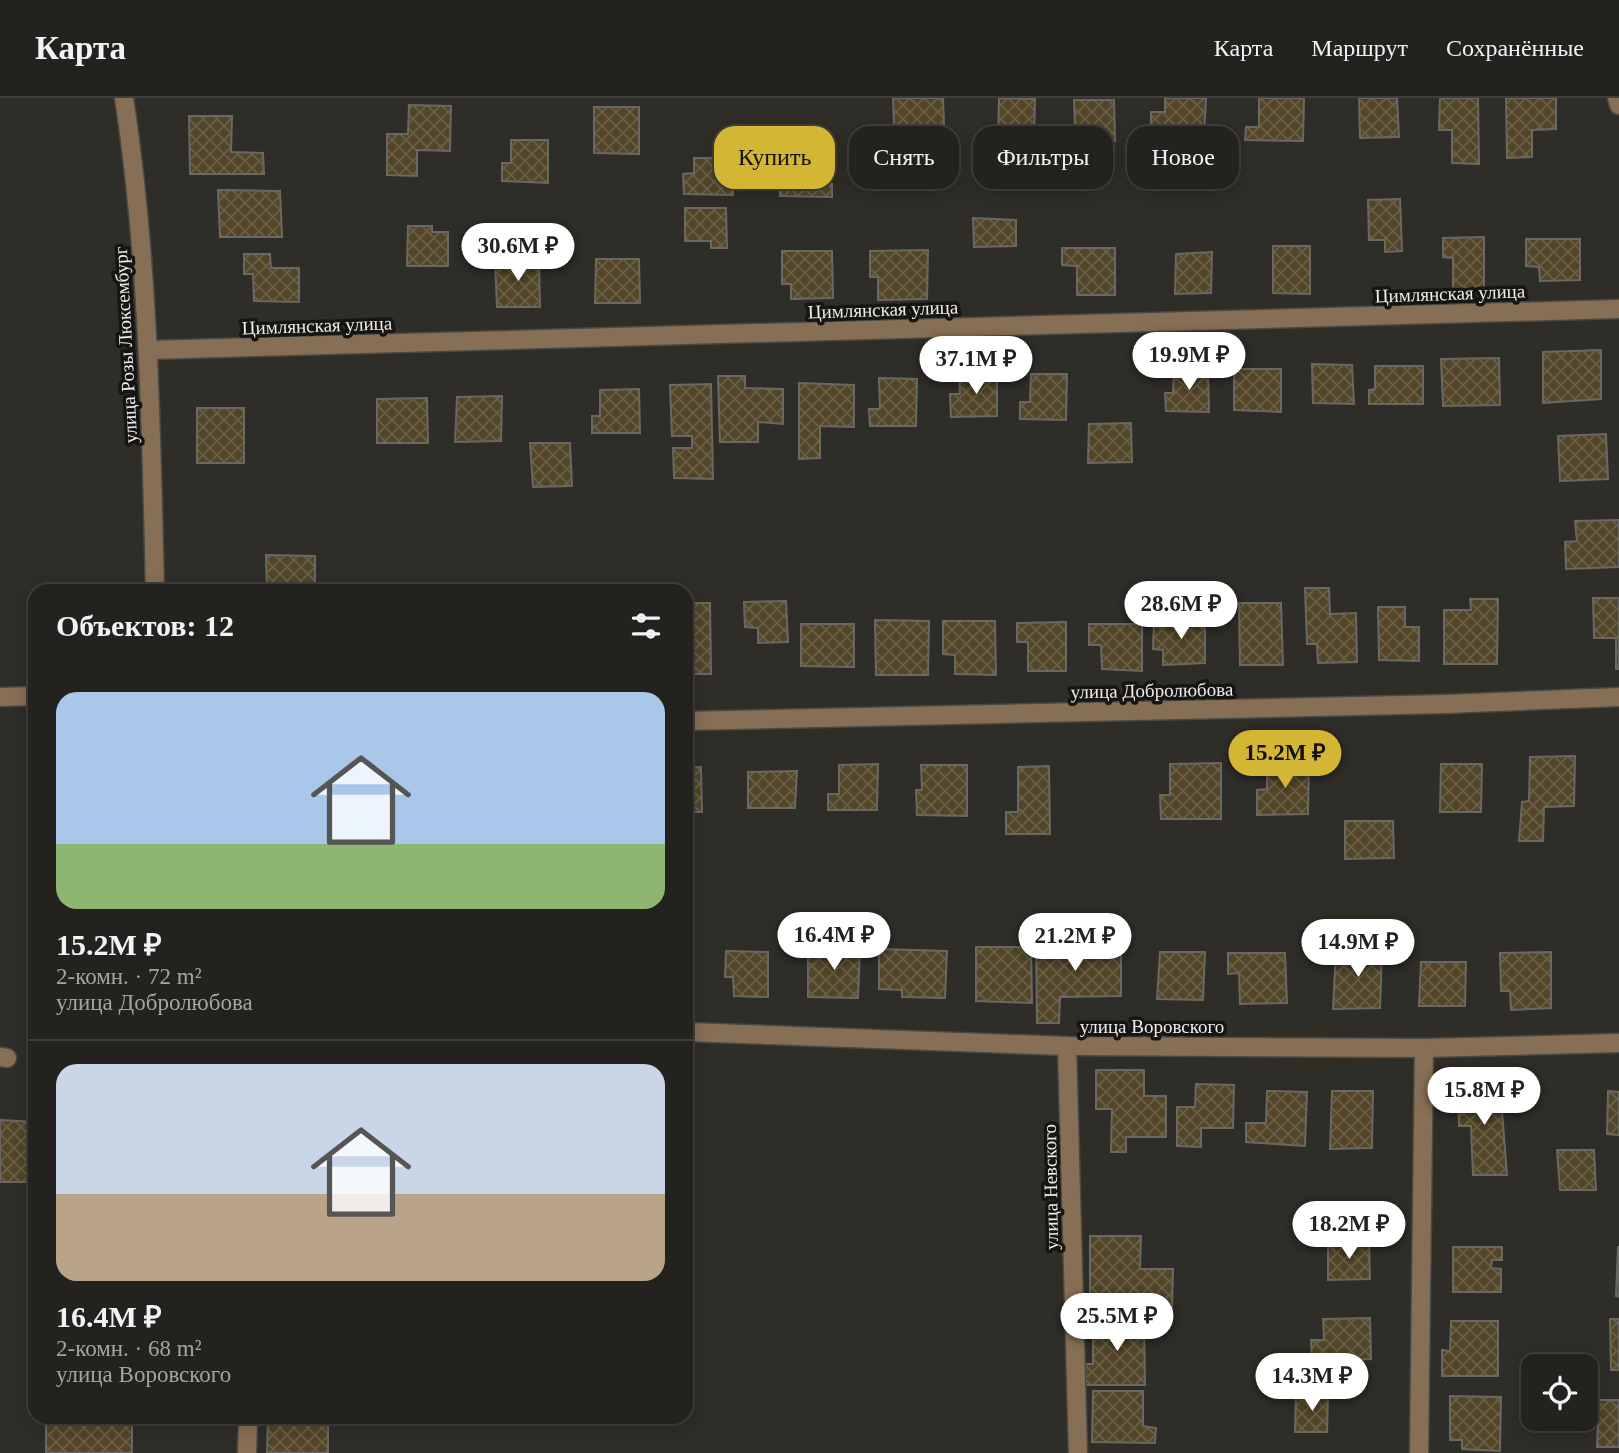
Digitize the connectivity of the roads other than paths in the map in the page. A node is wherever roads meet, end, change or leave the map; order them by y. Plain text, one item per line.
1 (124, 98) edge
2 (1617, 98) edge
3 (1619, 105) edge
4 (1619, 309) edge
5 (149, 350) junction
6 (155, 584) edge
7 (0, 696) edge
8 (28, 696) edge
9 (1619, 697) edge
10 (693, 722) edge
11 (693, 1032) edge
12 (1619, 1043) edge
13 (1067, 1046) junction
14 (1424, 1048) junction
15 (248, 1424) edge
16 (247, 1453) edge
17 (1078, 1453) edge
18 (1419, 1453) edge

1 - 5 street, улица Розы Люксембург
2 - 3 street
4 - 5 street, Цимлянская улица
5 - 6 street, улица Розы Люксембург
7 - 8 street
9 - 10 street, улица Добролюбова
11 - 13 street, улица Воровского
12 - 14 street, улица Воровского
13 - 14 street, улица Воровского
13 - 17 street, улица Невского
14 - 18 street
15 - 16 street

